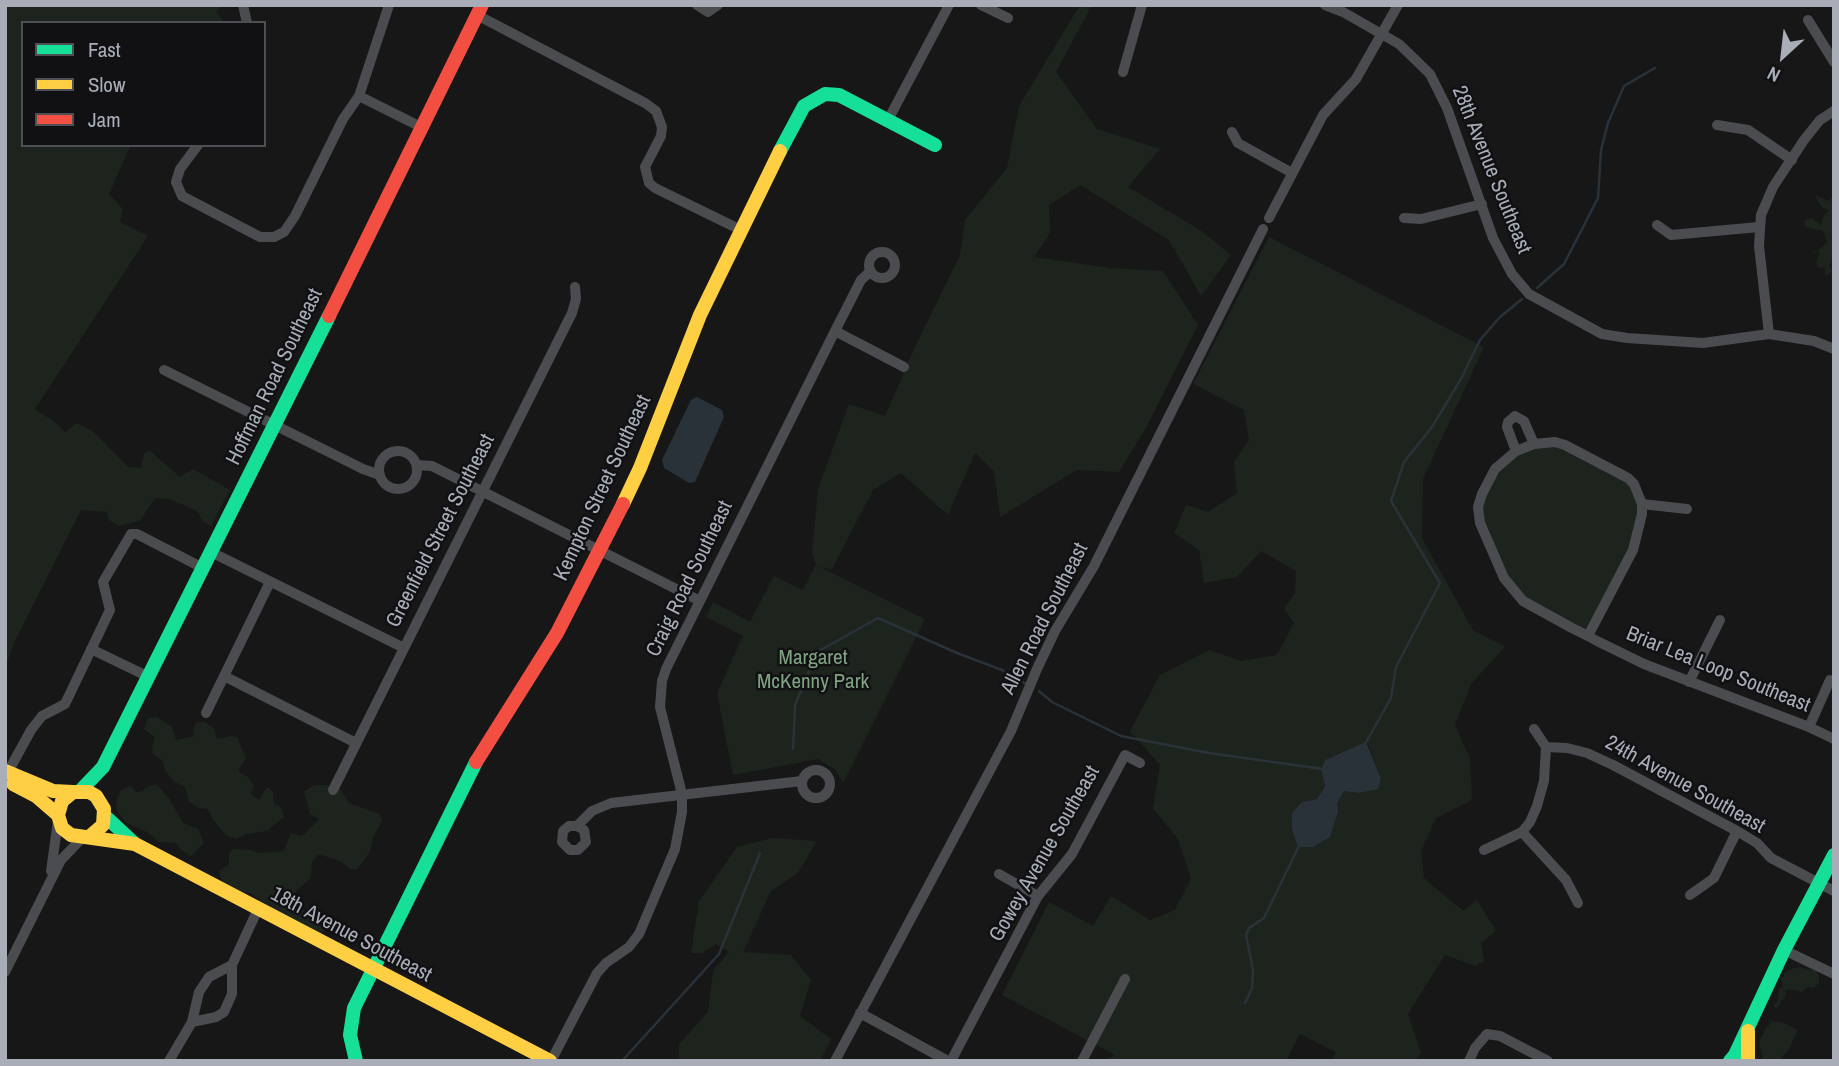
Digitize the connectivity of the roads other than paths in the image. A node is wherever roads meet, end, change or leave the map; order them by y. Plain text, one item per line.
1 (389, 5) edge
2 (697, 5) edge
3 (718, 5) edge
4 (949, 5) edge
5 (981, 5) edge
6 (1142, 5) edge
7 (1325, 5) edge
8 (1398, 5) edge
9 (480, 10) edge
10 (1008, 18) dead end
11 (1808, 20) dead end
12 (1382, 34) junction
13 (1834, 62) edge
14 (1123, 72) dead end
15 (359, 96) junction
16 (1834, 111) edge
17 (888, 120) junction
18 (1717, 125) dead end
19 (421, 127) junction
20 (1232, 132) dead end
21 (935, 145) dead end
22 (196, 147) edge
23 (1792, 160) junction
24 (1292, 173) junction
25 (1482, 204) junction
26 (1269, 218) dead end
27 (1404, 218) dead end
28 (1657, 225) dead end
29 (1759, 227) junction
30 (1263, 229) dead end
31 (741, 230) junction
32 (871, 271) dead end
33 (575, 287) dead end
34 (835, 331) junction
35 (1769, 334) junction
36 (1834, 349) edge
37 (904, 367) dead end
38 (164, 370) dead end
39 (275, 426) junction
40 (1534, 444) junction
41 (1516, 452) junction
42 (417, 464) junction
43 (380, 475) junction
44 (482, 491) junction
45 (1642, 504) junction
46 (1687, 509) dead end
47 (600, 551) junction
48 (211, 552) junction
49 (203, 568) junction
50 (270, 582) junction
51 (700, 601) junction
52 (1720, 620) dead end
53 (1588, 636) junction
54 (404, 648) junction
55 (91, 649) junction
56 (224, 676) junction
57 (149, 677) junction
58 (1830, 680) dead end
59 (1689, 682) junction
60 (206, 712) dead end
61 (1809, 726) junction
62 (1534, 729) dead end
63 (1834, 739) edge
64 (356, 743) junction
65 (1546, 747) junction
66 (1140, 763) dead end
67 (103, 767) junction
68 (6, 774) edge
69 (802, 781) dead end
70 (332, 790) dead end
71 (77, 791) junction
72 (682, 794) junction
73 (103, 809) junction
74 (58, 817) junction
75 (577, 826) dead end
76 (1737, 831) junction
77 (1522, 832) junction
78 (85, 837) junction
79 (135, 844) junction
80 (1484, 850) dead end
81 (1834, 855) edge
82 (999, 874) dead end
83 (49, 884) junction
84 (1819, 884) junction
85 (1834, 891) edge
86 (1690, 895) dead end
87 (1038, 896) junction
88 (1578, 902) dead end
89 (258, 909) junction
90 (1784, 950) junction
91 (232, 965) junction
92 (372, 970) junction
93 (5, 972) edge
94 (1834, 974) edge
95 (1125, 979) dead end
96 (860, 1013) junction
97 (192, 1022) junction
98 (1747, 1028) junction
99 (169, 1061) edge
100 (356, 1061) edge
101 (550, 1061) edge
102 (835, 1061) edge
103 (949, 1061) edge
104 (1082, 1061) edge
105 (1469, 1061) edge
106 (1548, 1061) edge
107 (1730, 1061) edge
108 (1748, 1061) edge

1 - 15 street
2 - 3 street
4 - 17 street
5 - 10 street
6 - 14 street
7 - 12 street, 28th Avenue Southeast
8 - 12 street
9 - 19 street, Hoffman Road Southeast
9 - 31 street
11 - 13 street
12 - 24 street
12 - 25 street, 28th Avenue Southeast
15 - 19 street
15 - 22 street
16 - 23 street
17 - 21 street, Kempton Street Southeast
17 - 31 street, Kempton Street Southeast
18 - 23 street
19 - 39 street, Hoffman Road Southeast
20 - 24 street
23 - 29 street
24 - 26 street
25 - 27 street
25 - 35 street, 28th Avenue Southeast
28 - 29 street
29 - 35 street
30 - 96 street, Allen Road Southeast
31 - 47 street, Kempton Street Southeast
32 - 34 street, Craig Road Southeast
33 - 44 street, Greenfield Street Southeast
34 - 37 street
34 - 51 street, Craig Road Southeast
35 - 36 street, 28th Avenue Southeast
38 - 39 street
39 - 43 street
39 - 48 street, Hoffman Road Southeast
40 - 41 street, Briar Lea Loop Southeast
40 - 41 street
40 - 45 street, Briar Lea Loop Southeast
41 - 53 street, Briar Lea Loop Southeast
42 - 43 street
42 - 43 street
42 - 44 street
44 - 47 street
44 - 54 street, Greenfield Street Southeast
45 - 46 street
45 - 53 street
47 - 51 street
47 - 92 street, Kempton Street Southeast
48 - 49 street, Hoffman Road Southeast
48 - 50 street
49 - 55 street
49 - 57 street, Hoffman Road Southeast
50 - 54 street
50 - 56 street
51 - 72 street, Craig Road Southeast
52 - 59 street
53 - 59 street, Briar Lea Loop Southeast
54 - 64 street, Greenfield Street Southeast
55 - 57 street
55 - 68 street
56 - 60 street
56 - 64 street
57 - 67 street, Hoffman Road Southeast
58 - 61 street
59 - 61 street, Briar Lea Loop Southeast
61 - 63 street, Briar Lea Loop Southeast
62 - 65 street
64 - 70 street, Greenfield Street Southeast
65 - 76 street, 24th Avenue Southeast
65 - 77 street
66 - 87 street, Gowey Avenue Southeast
67 - 71 street, Hoffman Road Southeast
67 - 73 street, Hoffman Road Southeast
68 - 71 street
68 - 74 street
69 - 72 street
71 - 73 street
71 - 74 street
72 - 75 street
72 - 101 street, Craig Road Southeast
73 - 78 street
73 - 79 street, 18th Avenue Southeast
74 - 78 street
74 - 83 street
76 - 84 street, 24th Avenue Southeast
76 - 86 street
77 - 80 street
77 - 88 street
78 - 79 street, 18th Avenue Southeast
78 - 83 street
79 - 89 street, 18th Avenue Southeast
81 - 84 street
82 - 87 street
83 - 93 street
84 - 85 street, 24th Avenue Southeast
84 - 90 street
87 - 103 street, Gowey Avenue Southeast
89 - 91 street
89 - 92 street, 18th Avenue Southeast
90 - 94 street
90 - 98 street
91 - 97 street
91 - 97 street
92 - 100 street, Kempton Street Southeast
92 - 101 street, 18th Avenue Southeast
95 - 104 street
96 - 102 street, Allen Road Southeast
96 - 103 street
97 - 99 street
98 - 107 street
98 - 108 street
105 - 106 street

